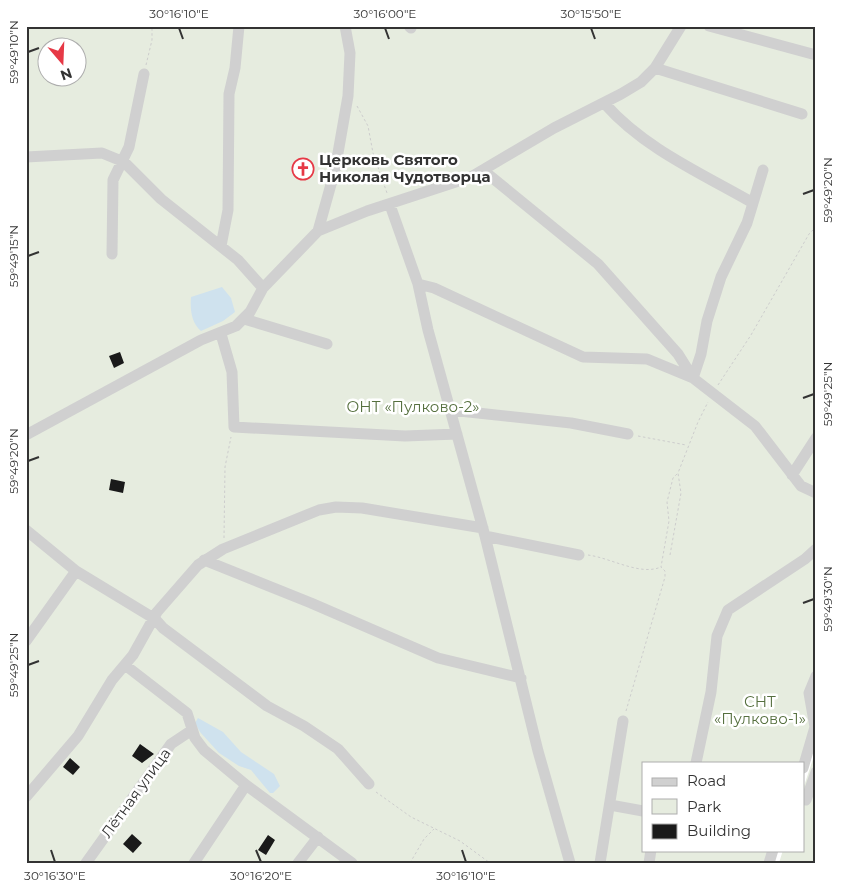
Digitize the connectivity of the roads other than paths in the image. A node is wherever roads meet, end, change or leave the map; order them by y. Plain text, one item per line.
1 (239, 26) edge
2 (345, 26) edge
3 (681, 26) edge
4 (710, 26) edge
5 (816, 54) edge
6 (655, 68) junction
7 (144, 74) road end
8 (604, 104) junction
9 (802, 114) dead end
10 (26, 158) edge
11 (121, 161) junction
12 (763, 170) dead end
13 (484, 171) junction
14 (753, 203) junction
15 (390, 205) junction
16 (318, 231) junction
17 (221, 246) junction
18 (112, 254) dead end
19 (418, 284) junction
20 (262, 288) junction
21 (244, 319) junction
22 (221, 334) junction
23 (327, 344) dead end
24 (692, 378) junction
25 (450, 410) junction
26 (457, 434) junction
27 (628, 434) road end
28 (26, 435) edge
29 (816, 438) edge
30 (792, 475) junction
31 (816, 493) edge
32 (26, 530) edge
33 (484, 532) junction
34 (816, 549) edge
35 (580, 555) road end
36 (204, 560) junction
37 (76, 571) junction
38 (155, 618) junction
39 (26, 641) edge
40 (125, 666) junction
41 (816, 676) edge
42 (521, 678) junction
43 (623, 722) road end
44 (192, 730) junction
45 (696, 762) edge
46 (804, 765) edge
47 (816, 772) edge
48 (246, 784) junction
49 (369, 784) road end
50 (26, 797) edge
51 (806, 800) dead end
52 (610, 805) junction
53 (642, 812) edge
54 (318, 837) junction
55 (86, 863) edge
56 (194, 863) edge
57 (298, 863) edge
58 (352, 863) edge
59 (570, 863) edge
60 (600, 863) edge

1 - 17 street
2 - 16 street
3 - 6 street
4 - 5 street
6 - 8 street
6 - 9 street
7 - 11 street
8 - 13 street
8 - 14 street
10 - 11 street
11 - 17 street
11 - 18 street
12 - 14 street
13 - 15 street
13 - 24 street
14 - 24 street
15 - 16 street
15 - 19 street
16 - 20 street
17 - 20 street
19 - 24 street
19 - 25 street
20 - 21 street
21 - 22 street
21 - 23 street
22 - 26 street
22 - 28 street
24 - 30 street
25 - 26 street
25 - 27 street
26 - 33 street
29 - 30 street
30 - 31 street
32 - 37 street
33 - 35 street
33 - 36 street
33 - 42 street
34 - 45 street
36 - 38 street
36 - 42 street
37 - 38 street
37 - 39 street
38 - 40 street
38 - 49 street
40 - 44 street
40 - 50 street
41 - 46 street
42 - 59 street
43 - 52 street
44 - 48 street
44 - 55 street, Лётная улица
47 - 51 street
48 - 54 street
48 - 56 street
52 - 53 street
52 - 60 street
54 - 57 street
54 - 58 street

